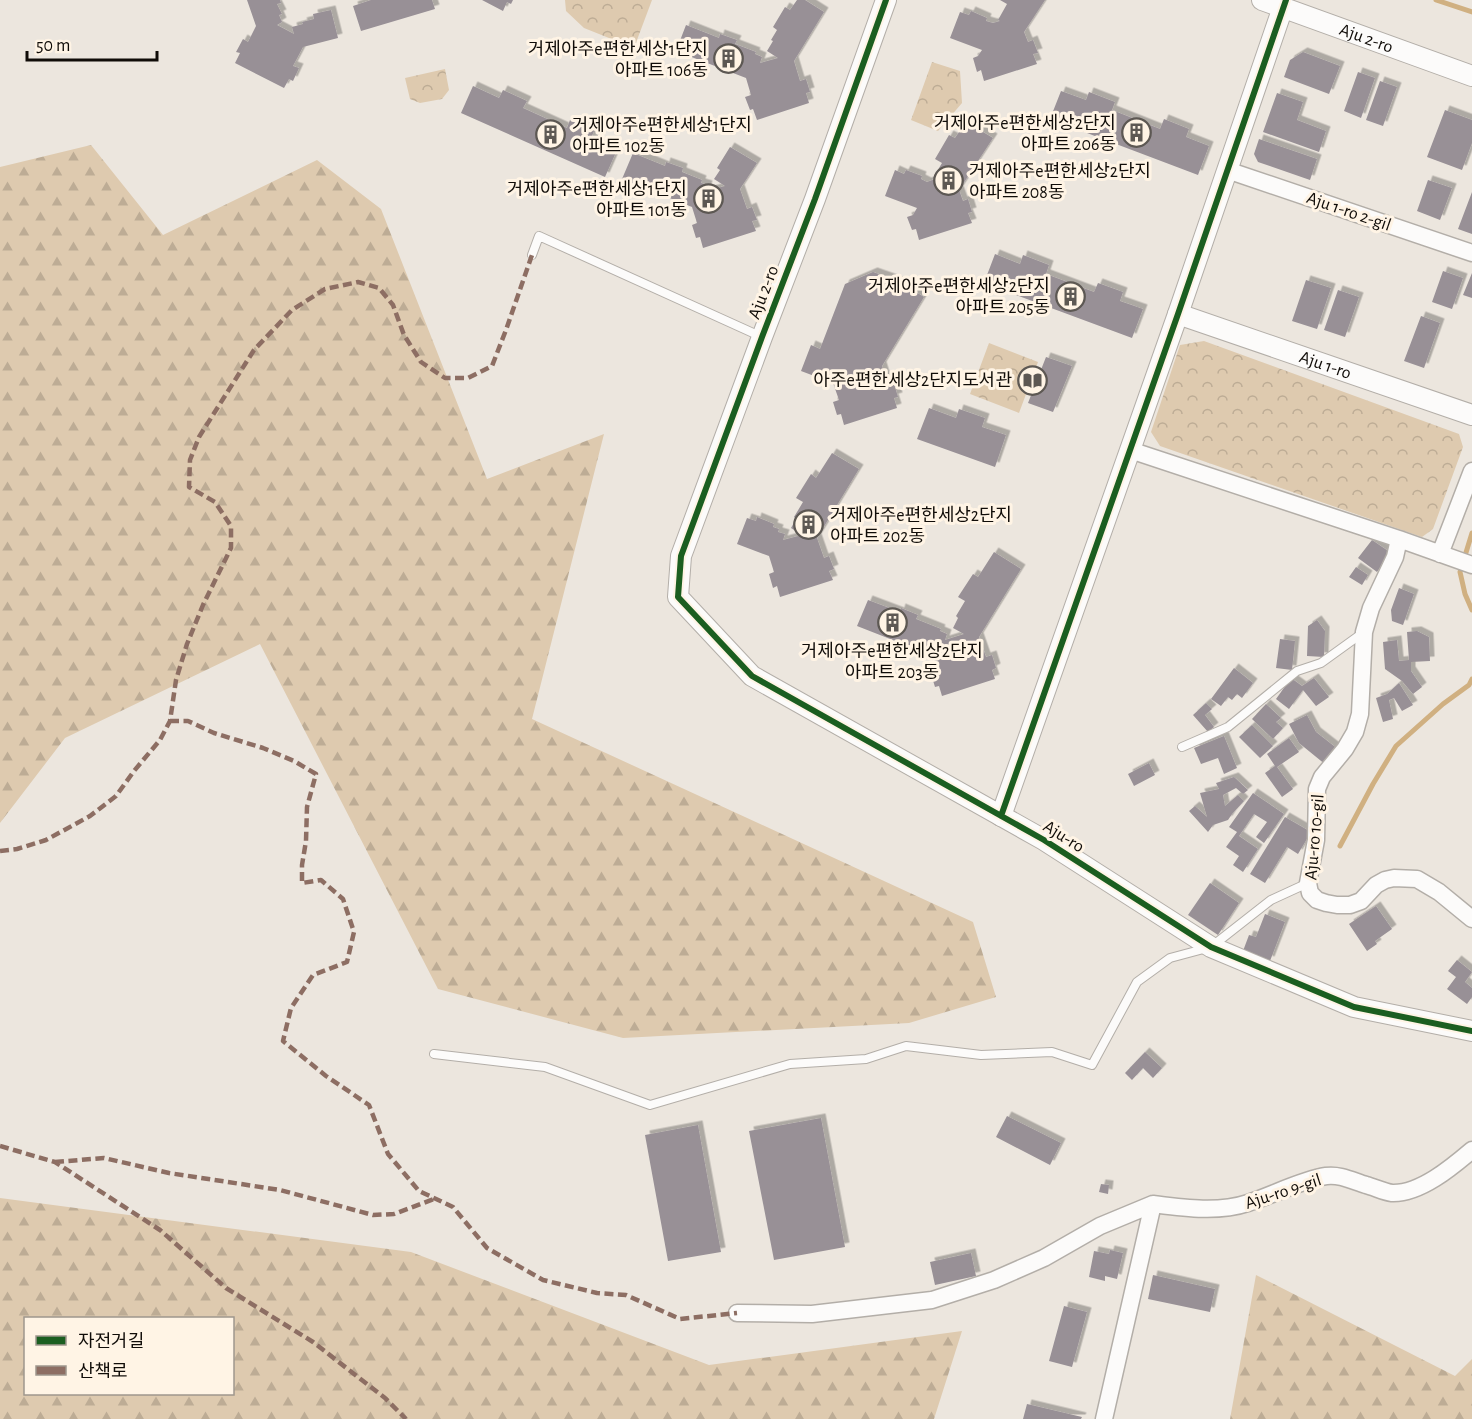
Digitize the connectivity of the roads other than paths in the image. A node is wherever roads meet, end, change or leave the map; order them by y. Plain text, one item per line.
1 (886, 0) edge
2 (1262, 0) edge
3 (1284, 4) edge
4 (1472, 76) edge
5 (1227, 170) junction
6 (1472, 253) edge
7 (532, 255) dead end
8 (1178, 314) junction
9 (762, 337) junction
10 (1472, 416) edge
11 (1130, 450) junction
12 (1472, 471) edge
13 (1399, 539) junction
14 (1440, 554) junction
15 (1472, 565) edge
16 (678, 597) joint
17 (1364, 632) junction
18 (1182, 747) dead end
19 (1001, 816) junction
20 (1308, 883) junction
21 (1472, 919) edge
22 (1211, 947) junction
23 (1472, 1031) edge
24 (434, 1054) dead end
25 (1472, 1150) edge
26 (1153, 1204) junction
27 (736, 1313) dead end
28 (1104, 1419) edge

1 - 9 street, Aju 2-ro
2 - 3 street, Aju 2-ro
3 - 4 street, Aju 2-ro
3 - 5 street
5 - 6 street, Aju 1-ro 2-gil
5 - 8 street
7 - 9 lane
8 - 10 street, Aju 1-ro
8 - 11 street
9 - 16 street, Aju 2-ro
11 - 13 street
11 - 19 street
12 - 14 street
13 - 14 street
13 - 17 street, Aju-ro 10-gil
14 - 15 street
16 - 19 street, Aju-ro
17 - 18 lane
17 - 20 street, Aju-ro 10-gil
19 - 22 street, Aju-ro
20 - 21 street, Aju-ro 10-gil
20 - 22 lane
22 - 23 street, Aju-ro
22 - 24 lane
25 - 26 street, Aju-ro 9-gil
26 - 27 street
26 - 28 street

